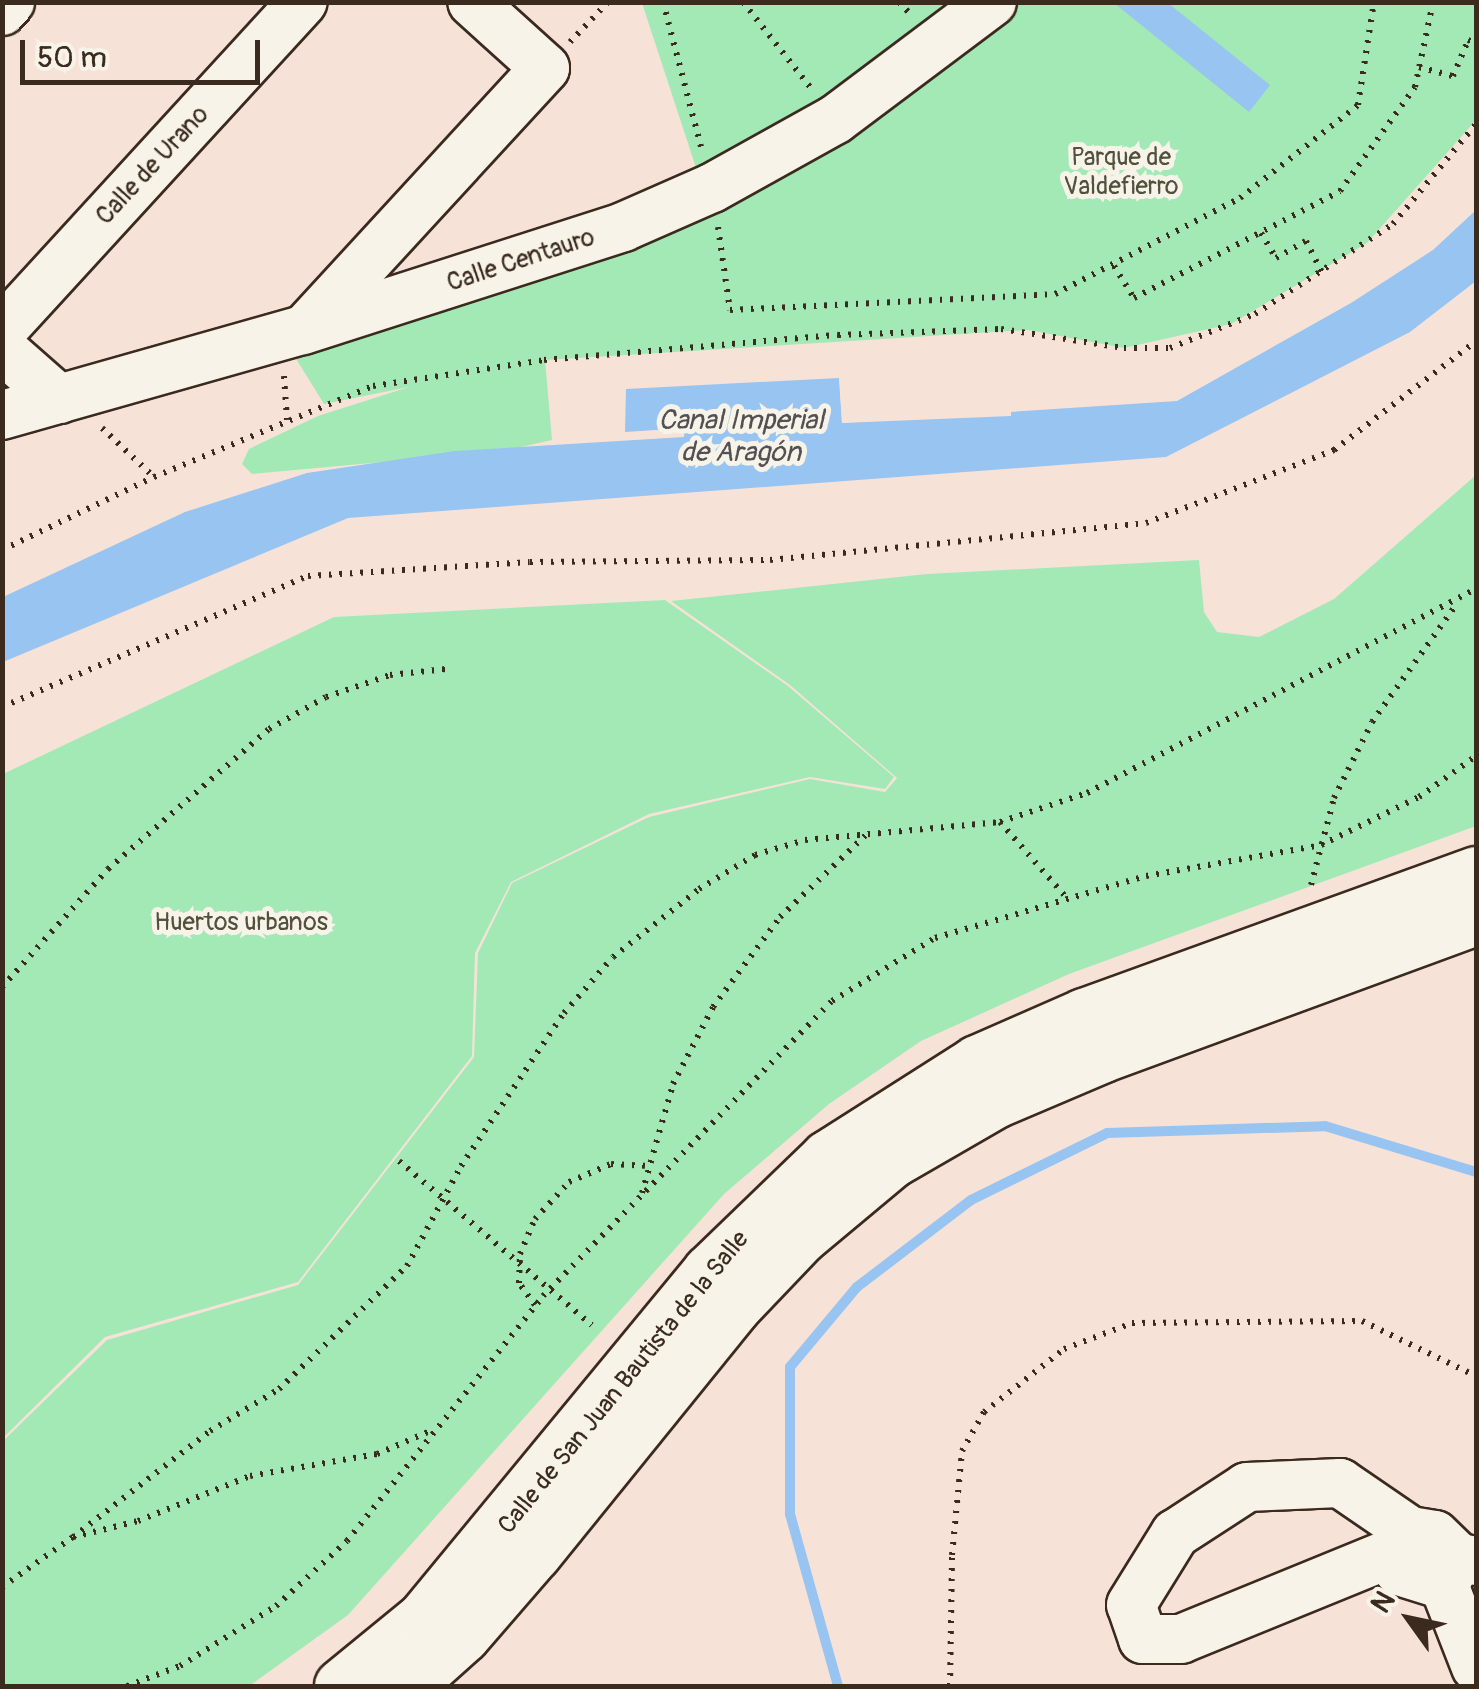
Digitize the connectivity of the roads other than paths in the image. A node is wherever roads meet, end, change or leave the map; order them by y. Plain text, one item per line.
1 (10, 2) edge
2 (303, 2) edge
3 (472, 2) edge
4 (992, 2) edge
5 (2, 11) edge
6 (377, 253) junction
7 (372, 309) junction
8 (2, 330) edge
9 (303, 330) junction
10 (2, 350) edge
11 (71, 396) junction
12 (2, 415) edge
13 (1476, 874) edge
14 (1476, 917) edge
15 (1402, 1541) junction
16 (1460, 1568) edge
17 (1476, 1667) edge
18 (342, 1686) edge
19 (405, 1686) edge

1 - 5 street
2 - 8 street, Calle de Urano
3 - 6 street
4 - 7 street, Calle Centauro
6 - 7 street
6 - 9 street
7 - 9 street, Calle Centauro
9 - 11 street, Calle Centauro
10 - 11 street
11 - 12 street, Calle Centauro
13 - 18 main road, Calle de San Juan Bautista de la Salle
14 - 19 main road, Calle de San Juan Bautista de la Salle
15 - 15 street
15 - 16 street
16 - 17 street

